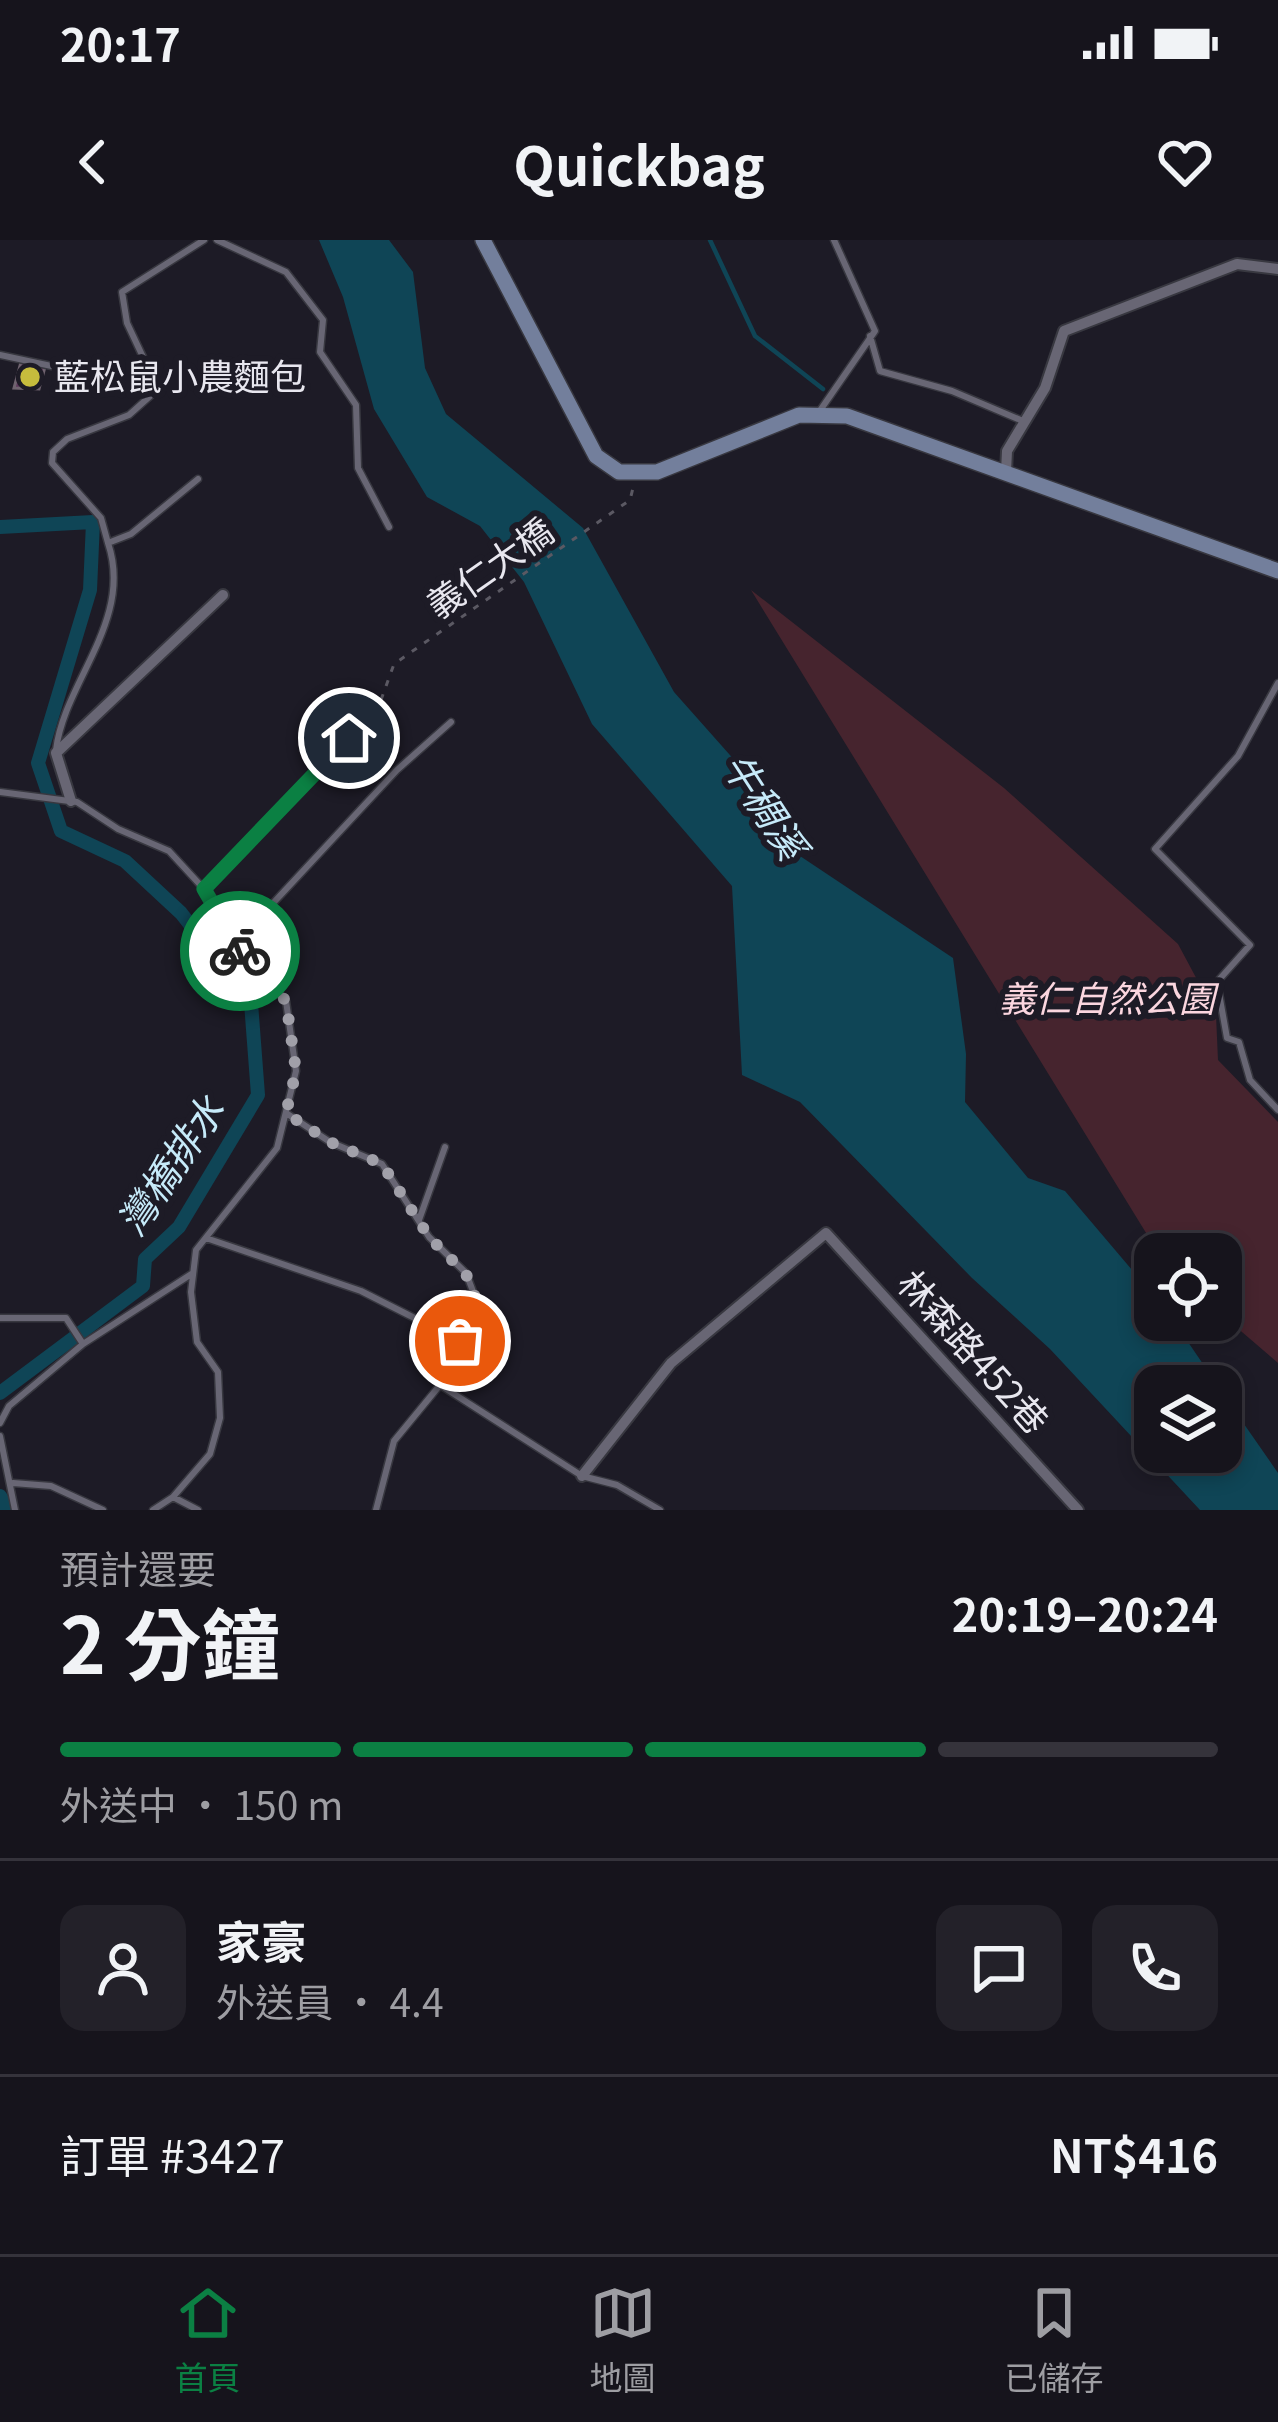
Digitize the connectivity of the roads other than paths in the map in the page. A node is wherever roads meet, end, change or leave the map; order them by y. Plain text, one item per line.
1 (204, 240) edge
2 (217, 240) edge
3 (483, 240) edge
4 (834, 240) edge
5 (1278, 269) edge
6 (870, 337) junction
7 (0, 355) edge
8 (158, 389) junction
9 (819, 412) junction
10 (1028, 424) junction
11 (1006, 472) junction
12 (199, 479) dead end
13 (389, 527) dead end
14 (108, 543) junction
15 (1278, 571) edge
16 (223, 595) dead end
17 (1278, 683) edge
18 (379, 707) road end
19 (451, 722) dead end
20 (56, 753) junction
21 (0, 792) edge
22 (71, 801) junction
23 (204, 889) junction
24 (236, 944) junction
25 (1278, 1110) edge
26 (286, 1113) junction
27 (445, 1147) dead end
28 (419, 1220) junction
29 (205, 1238) junction
30 (193, 1273) junction
31 (0, 1318) edge
32 (460, 1341) junction
33 (83, 1344) junction
34 (440, 1385) junction
35 (0, 1423) edge
36 (0, 1436) edge
37 (582, 1476) junction
38 (13, 1483) junction
39 (173, 1497) junction
40 (15, 1510) edge
41 (103, 1510) edge
42 (153, 1510) edge
43 (198, 1510) edge
44 (376, 1510) edge
45 (660, 1510) edge
46 (1078, 1510) edge

1 - 8 lane
2 - 13 lane
3 - 9 street
4 - 6 lane
5 - 10 street
6 - 9 lane
6 - 10 lane
7 - 8 lane
8 - 14 lane
9 - 11 street
10 - 11 street
11 - 15 street
12 - 14 lane
14 - 20 lane
16 - 20 street
17 - 25 lane
18 - 23 lane
19 - 24 lane
20 - 22 street
21 - 22 lane
22 - 23 lane
23 - 24 lane
24 - 26 lane
26 - 28 lane
26 - 29 lane
27 - 28 lane
28 - 32 lane
29 - 30 lane
29 - 32 lane
30 - 33 lane
30 - 39 lane
31 - 33 lane
32 - 34 lane
33 - 35 lane
34 - 37 lane
34 - 44 lane
36 - 38 lane
37 - 45 lane
37 - 46 street, 林森路452巷
38 - 40 lane
38 - 41 lane
39 - 42 lane
39 - 43 lane

